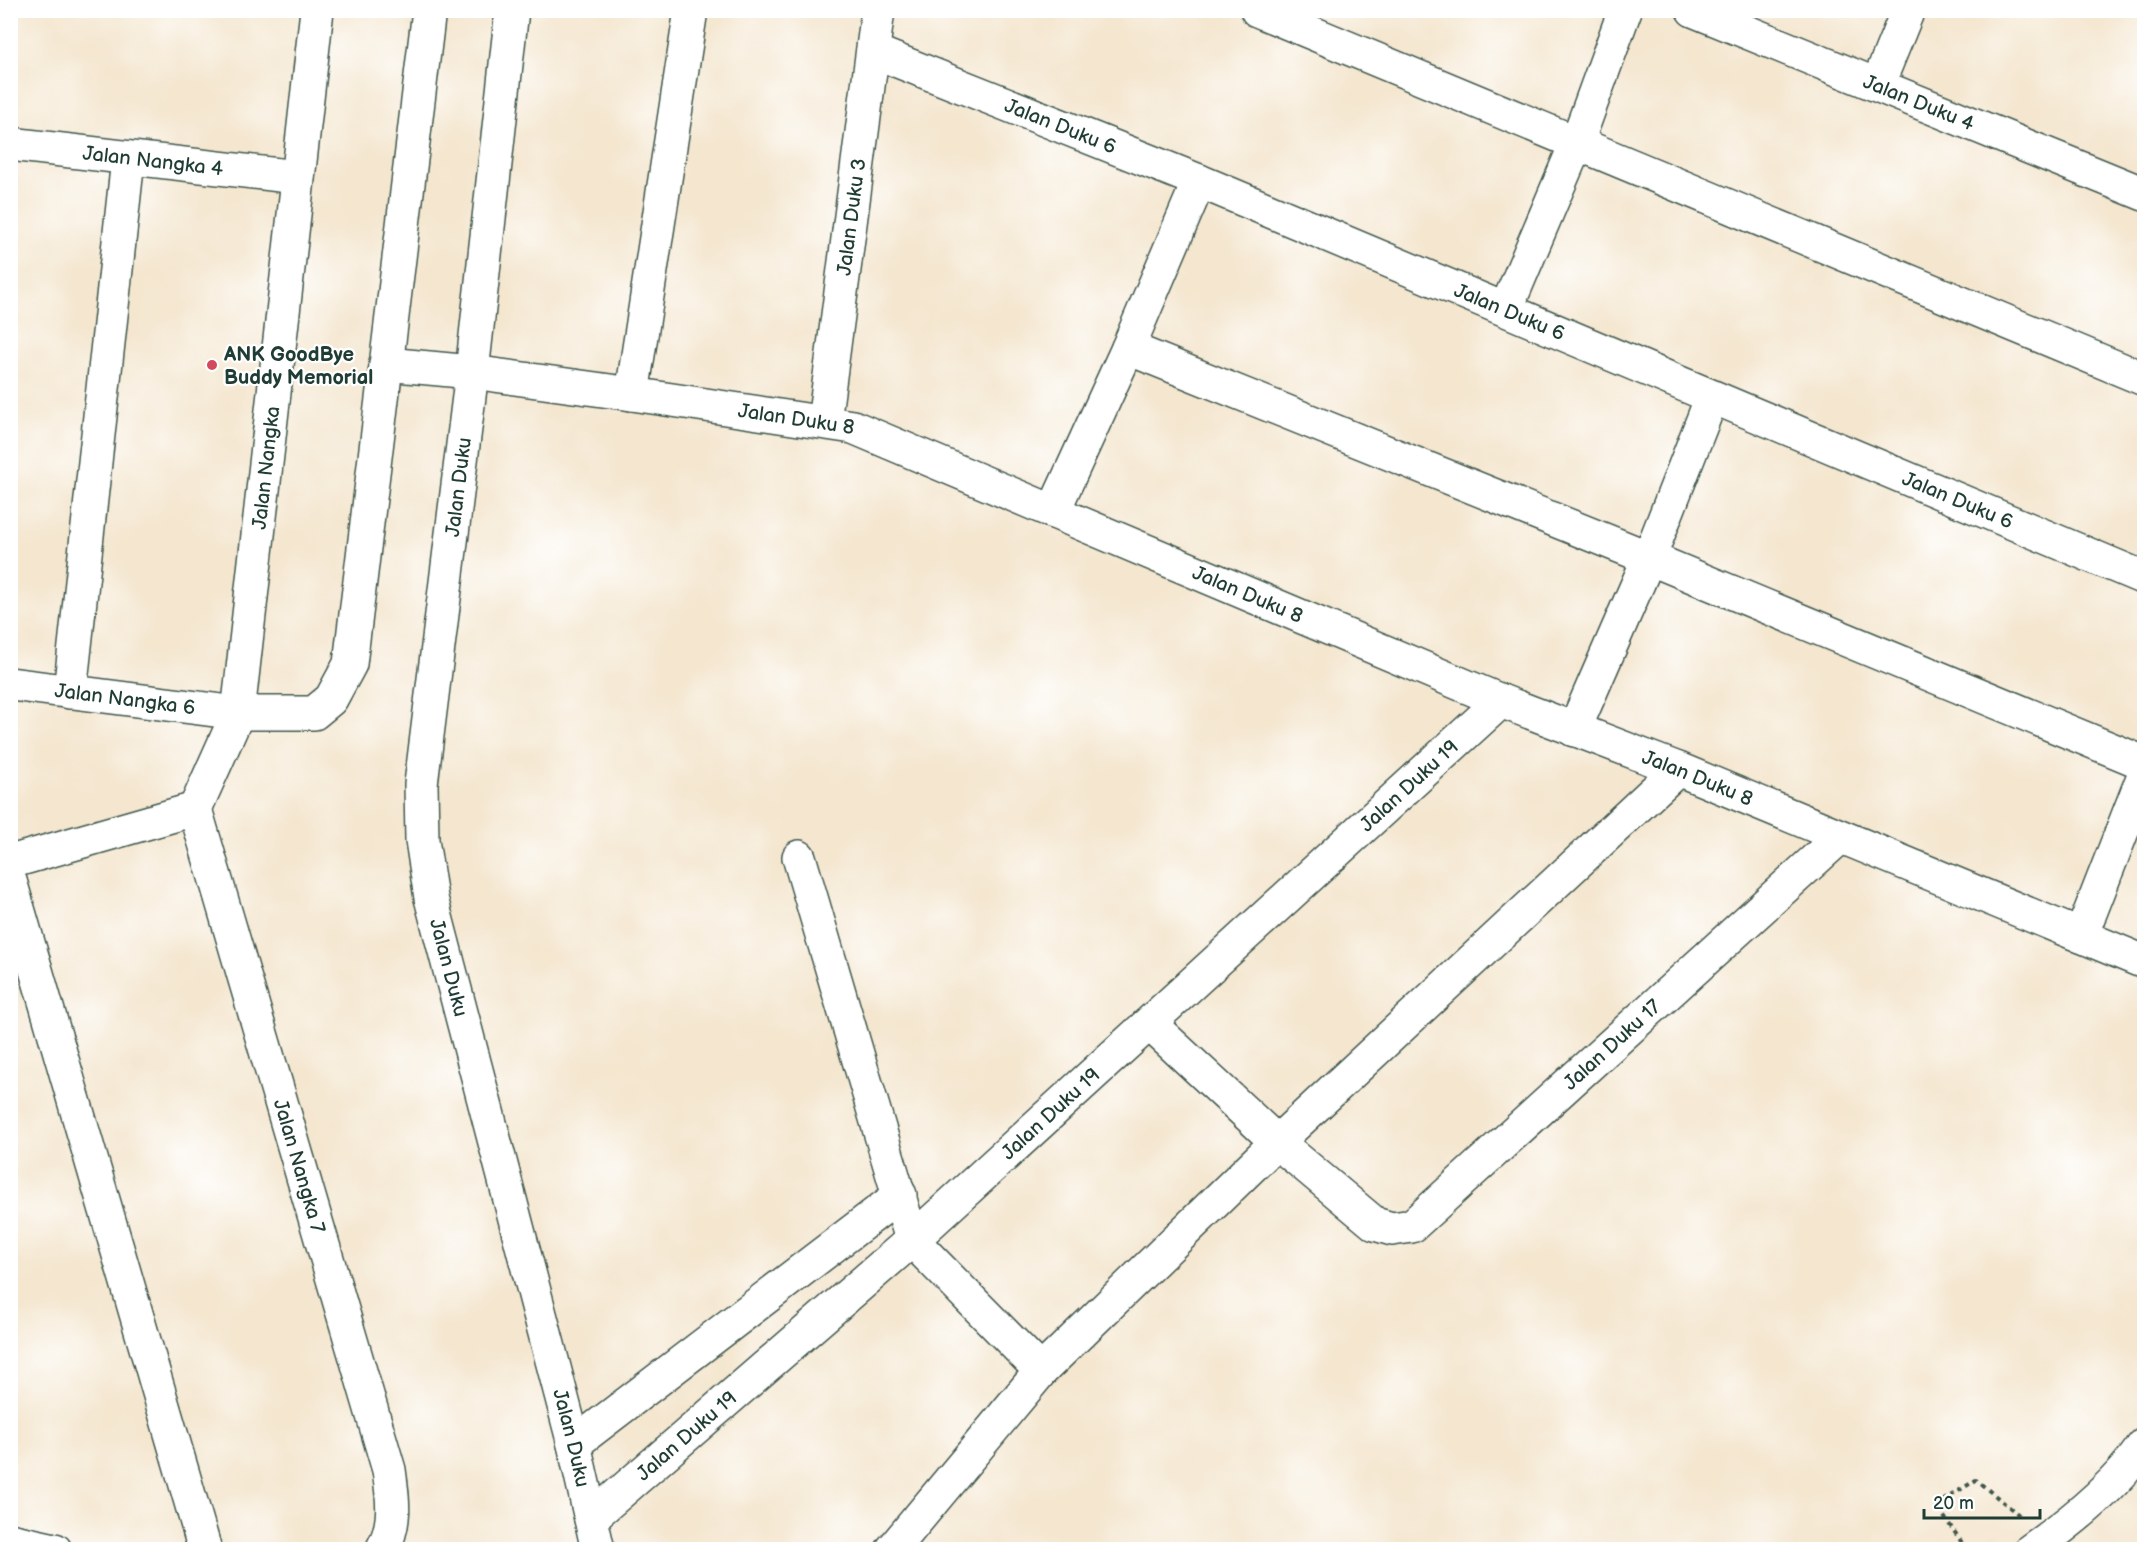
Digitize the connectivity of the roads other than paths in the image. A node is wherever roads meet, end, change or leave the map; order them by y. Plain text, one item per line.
1 (316, 10) edge
2 (429, 10) edge
3 (512, 10) edge
4 (691, 10) edge
5 (878, 10) edge
6 (1257, 10) edge
7 (1625, 10) edge
8 (1908, 10) edge
9 (1704, 13) edge
10 (873, 51) junction
11 (1878, 84) junction
12 (1577, 142) junction
13 (10, 144) edge
14 (128, 159) junction
15 (297, 177) junction
16 (1199, 181) junction
17 (2145, 194) edge
18 (1506, 309) junction
19 (1128, 348) junction
20 (386, 364) junction
21 (472, 372) junction
22 (2145, 380) edge
23 (632, 394) junction
24 (1712, 397) junction
25 (824, 422) junction
26 (1053, 512) junction
27 (1649, 558) junction
28 (2145, 578) edge
29 (10, 684) edge
30 (70, 693) junction
31 (1501, 702) junction
32 (238, 713) junction
33 (1574, 730) junction
34 (2145, 763) edge
35 (1678, 770) junction
36 (2145, 775) edge
37 (195, 809) junction
38 (1840, 837) junction
39 (799, 857) dead end
40 (10, 862) edge
41 (10, 881) edge
42 (2081, 936) junction
43 (2145, 962) edge
44 (1150, 1024) junction
45 (1277, 1142) junction
46 (900, 1195) junction
47 (912, 1240) junction
48 (1041, 1371) junction
49 (574, 1444) junction
50 (2145, 1445) edge
51 (591, 1518) junction
52 (388, 1537) edge
53 (10, 1539) edge
54 (2039, 1544) edge
55 (55, 1550) edge
56 (205, 1550) edge
57 (598, 1550) edge
58 (892, 1550) edge

1 - 15 main road, Jalan Nangka
2 - 20 main road
3 - 21 main road, Jalan Duku
4 - 23 main road
5 - 10 main road, Jalan Duku 3
6 - 12 main road
7 - 12 main road
8 - 11 main road
9 - 11 main road, Jalan Duku 4
10 - 16 main road, Jalan Duku 6
10 - 25 main road, Jalan Duku 3
11 - 17 main road, Jalan Duku 4
12 - 18 main road
12 - 22 main road
13 - 14 main road, Jalan Nangka 4
14 - 15 main road, Jalan Nangka 4
14 - 30 main road
15 - 32 main road, Jalan Nangka
16 - 18 main road, Jalan Duku 6
16 - 19 main road
18 - 24 main road, Jalan Duku 6
19 - 26 main road
19 - 27 main road
20 - 21 main road, Jalan Duku 8
20 - 32 main road
21 - 23 main road, Jalan Duku 8
21 - 49 main road, Jalan Duku
23 - 25 main road, Jalan Duku 8
24 - 27 main road
24 - 28 main road, Jalan Duku 6
25 - 26 main road, Jalan Duku 8
26 - 31 main road, Jalan Duku 8
27 - 33 main road
27 - 34 main road
29 - 30 main road, Jalan Nangka 6
30 - 32 main road, Jalan Nangka 6
31 - 33 main road, Jalan Duku 8
31 - 44 main road, Jalan Duku 19
32 - 37 main road, Jalan Nangka
33 - 35 main road, Jalan Duku 8
35 - 38 main road, Jalan Duku 8
35 - 45 main road
36 - 42 main road
37 - 40 main road
37 - 52 main road, Jalan Nangka 7
38 - 42 main road, Jalan Duku 8
38 - 45 main road, Jalan Duku 17
39 - 46 main road
41 - 56 main road
42 - 43 main road, Jalan Duku 8
44 - 45 main road
44 - 47 main road, Jalan Duku 19
45 - 48 main road
46 - 47 main road
46 - 49 main road
47 - 48 main road
47 - 51 main road, Jalan Duku 19
48 - 58 main road
49 - 51 main road, Jalan Duku
50 - 54 main road
51 - 57 main road, Jalan Duku
53 - 55 main road

